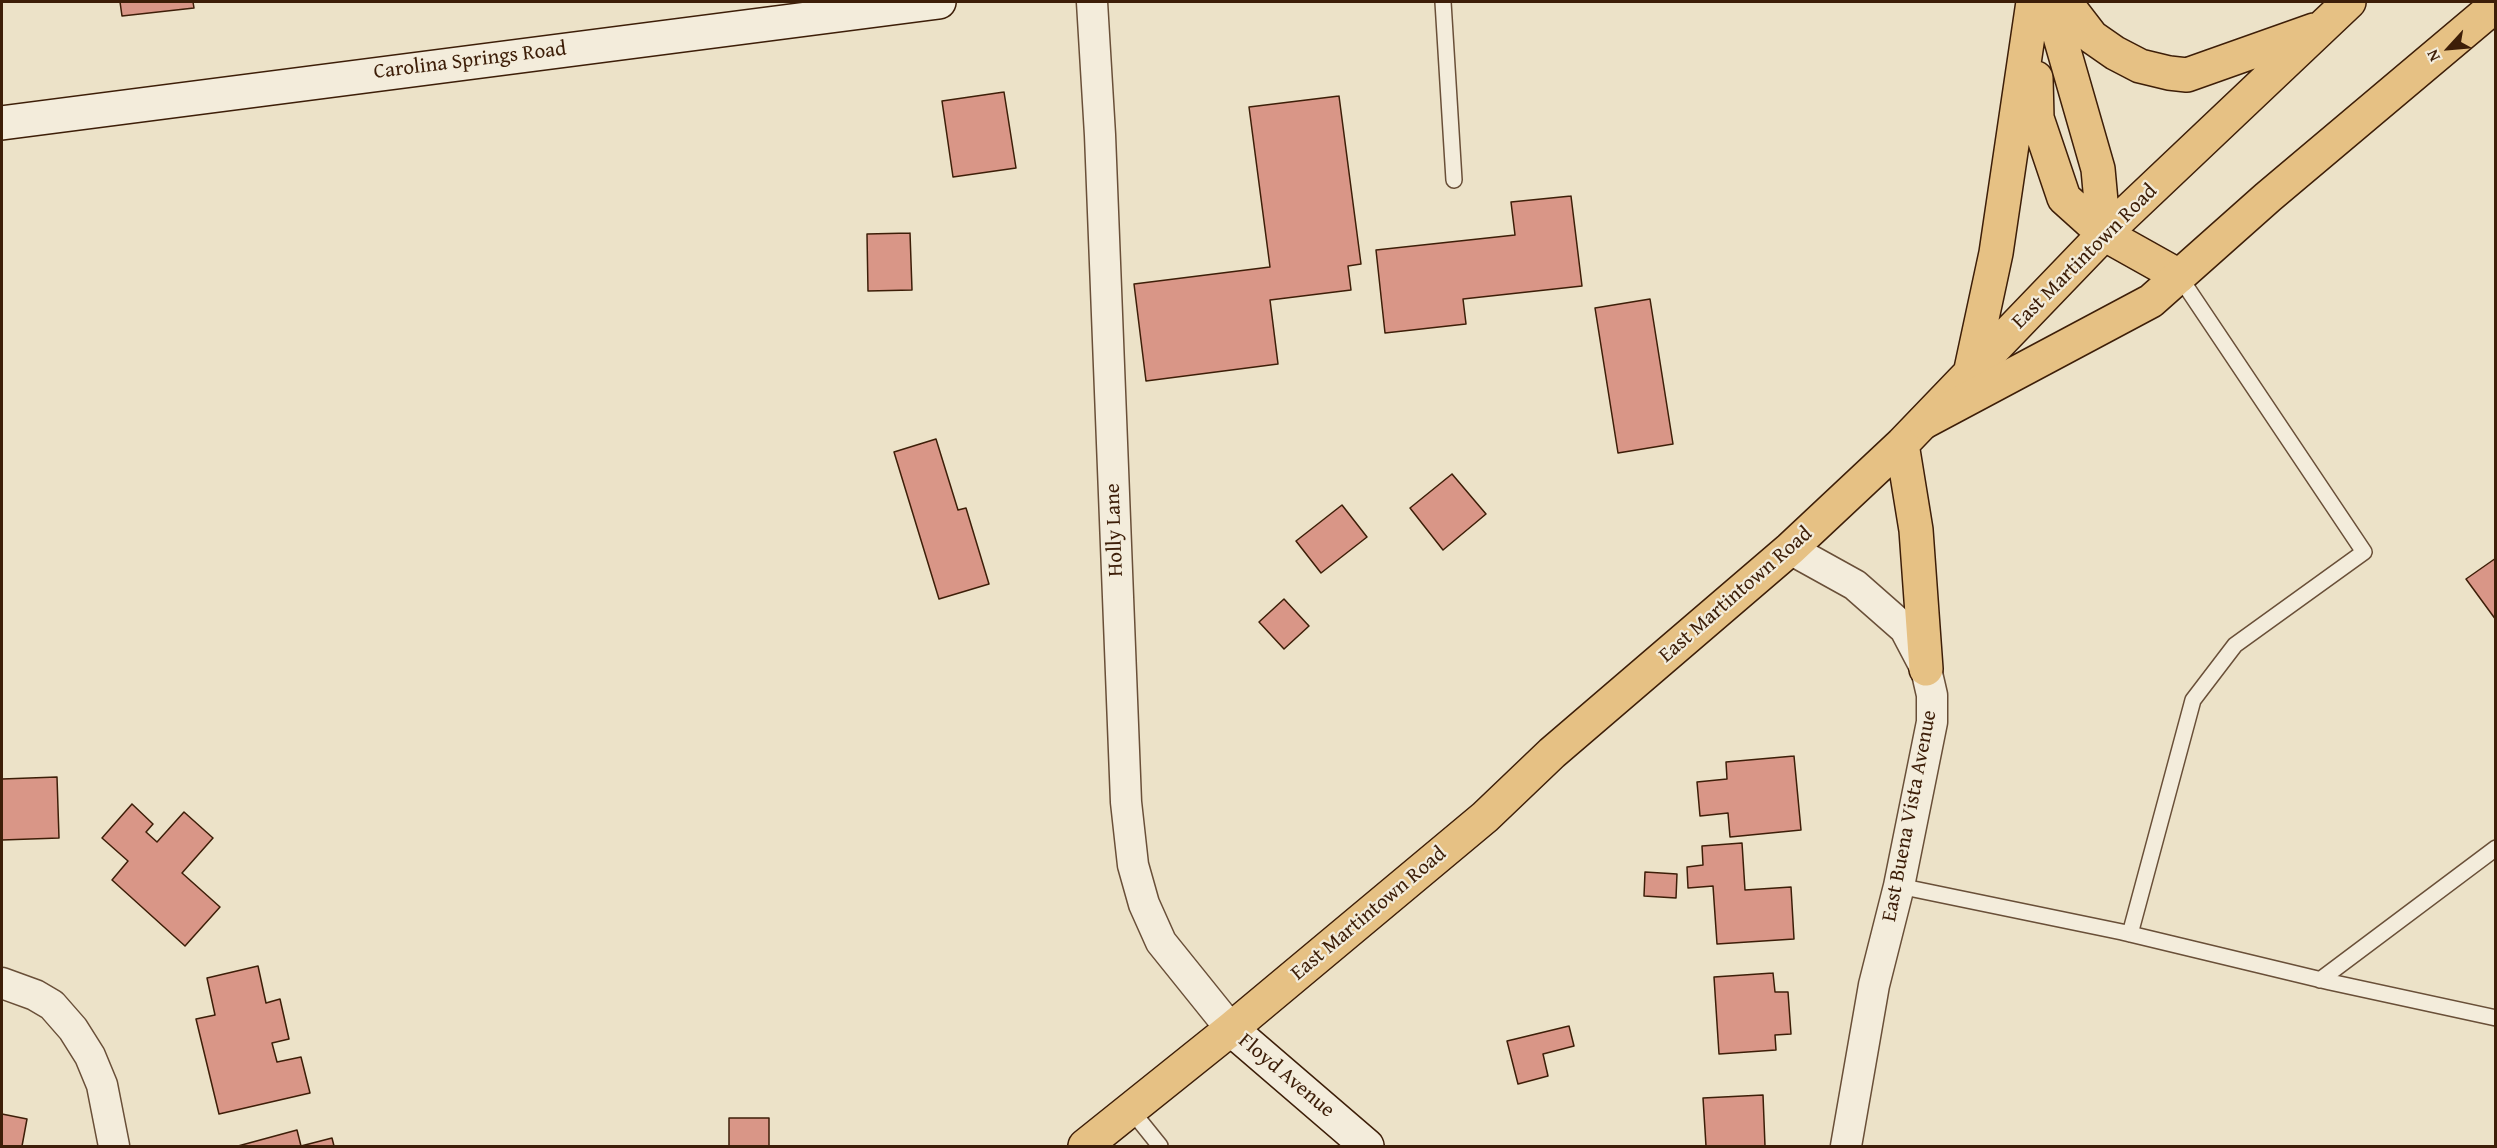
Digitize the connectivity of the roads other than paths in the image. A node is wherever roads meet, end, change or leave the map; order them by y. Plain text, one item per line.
1 (939, 2) edge
2 (1092, 2) edge
3 (1443, 2) edge
4 (2035, 2) edge
5 (2050, 2) edge
6 (2065, 2) edge
7 (2349, 2) edge
8 (2496, 5) edge
9 (2324, 27) junction
10 (2, 123) edge
11 (1454, 180) dead end
12 (2104, 234) junction
13 (2179, 276) junction
14 (1970, 374) junction
15 (1913, 433) junction
16 (1790, 549) junction
17 (1926, 669) junction
18 (2496, 848) edge
19 (1899, 886) junction
20 (2130, 934) junction
21 (2320, 980) junction
22 (2, 983) edge
23 (2496, 1018) edge
24 (1232, 1029) junction
25 (1131, 1110) junction
26 (114, 1146) edge
27 (1085, 1146) edge
28 (1160, 1146) edge
29 (1367, 1146) edge
30 (1846, 1146) edge

1 - 10 street, Carolina Springs Road
2 - 24 street, Holly Lane
3 - 11 lane
4 - 12 main road
4 - 14 main road
5 - 12 main road
6 - 9 main road
7 - 9 main road, East Martintown Road
8 - 13 main road
9 - 12 main road, East Martintown Road
12 - 13 main road
12 - 14 main road, East Martintown Road
13 - 15 main road
13 - 20 lane
14 - 15 main road, East Martintown Road
15 - 16 main road, East Martintown Road
15 - 17 main road
16 - 17 street, East Buena Vista Avenue
16 - 24 main road, East Martintown Road
17 - 19 street, East Buena Vista Avenue
18 - 21 lane
19 - 20 lane
19 - 30 street, East Buena Vista Avenue
20 - 21 lane
21 - 23 lane
22 - 26 street
24 - 25 main road, East Martintown Road
24 - 29 street, Floyd Avenue
25 - 27 main road, East Martintown Road
25 - 28 lane

